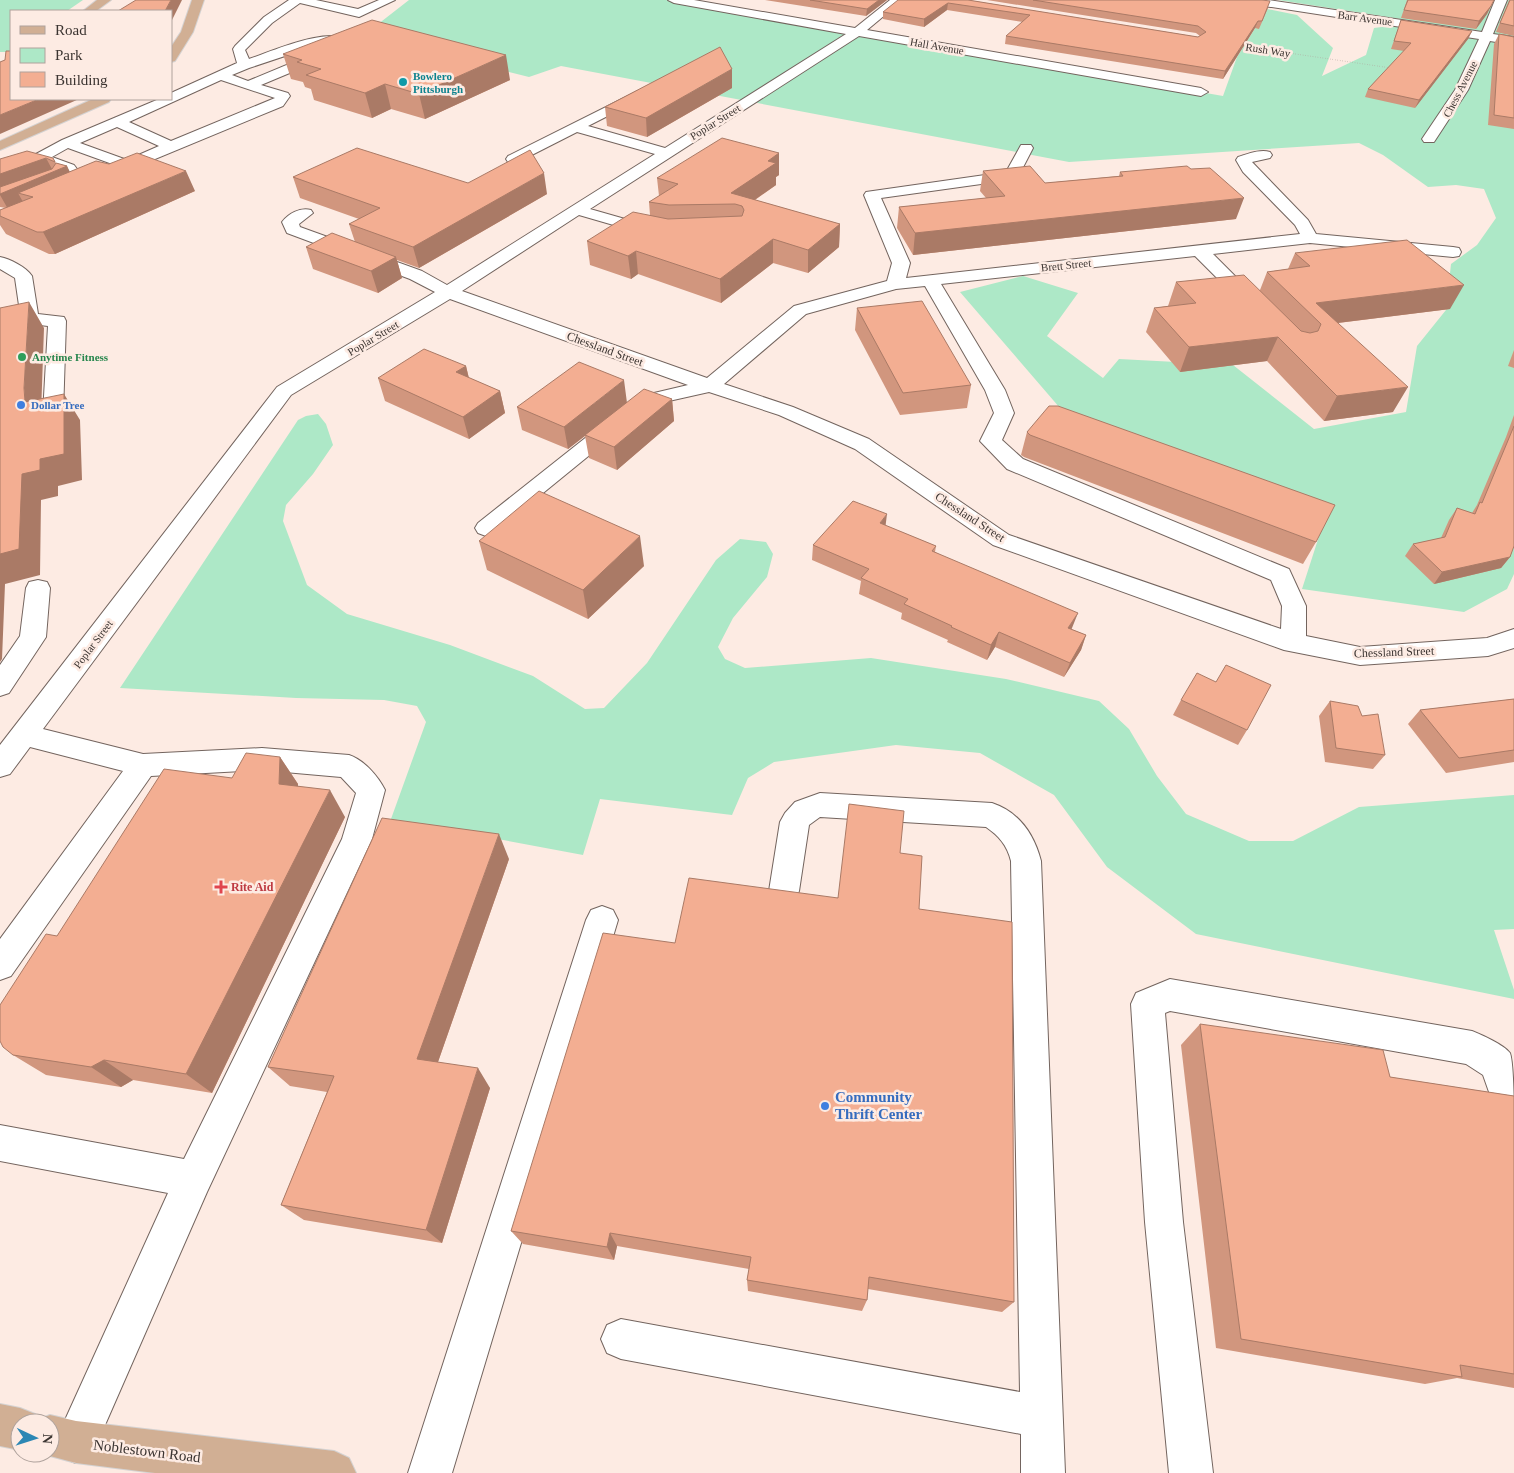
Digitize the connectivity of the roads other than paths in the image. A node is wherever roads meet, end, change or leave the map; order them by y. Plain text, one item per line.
1 (105, 0) edge
2 (198, 0) edge
3 (299, 0) edge
4 (389, 0) edge
5 (674, 0) edge
6 (898, 0) edge
7 (1245, 0) edge
8 (1501, 0) edge
9 (1508, 0) edge
10 (1514, 1) edge
11 (90, 10) edge
12 (857, 32) junction
13 (1487, 36) junction
14 (1514, 40) edge
15 (172, 56) edge
16 (244, 64) junction
17 (220, 76) junction
18 (249, 85) junction
19 (653, 88) edge
20 (1201, 92) dead end
21 (172, 98) edge
22 (102, 100) edge
23 (166, 100) edge
24 (117, 122) junction
25 (576, 127) junction
26 (1429, 139) dead end
27 (67, 143) junction
28 (0, 146) edge
29 (171, 146) junction
30 (1026, 148) dead end
31 (668, 153) junction
32 (1265, 155) dead end
33 (41, 157) junction
34 (513, 159) edge
35 (128, 165) junction
36 (0, 168) edge
37 (69, 172) junction
38 (52, 178) edge
39 (94, 180) junction
40 (77, 187) edge
41 (578, 210) junction
42 (898, 210) edge
43 (305, 213) dead end
44 (879, 213) junction
45 (669, 235) edge
46 (1310, 238) junction
47 (1200, 250) junction
48 (1453, 252) dead end
49 (0, 262) edge
50 (930, 280) junction
51 (895, 284) junction
52 (448, 292) junction
53 (1265, 316) edge
54 (710, 386) junction
55 (53, 414) edge
56 (486, 528) dead end
57 (38, 588) dead end
58 (1514, 638) edge
59 (1294, 643) junction
60 (0, 686) edge
61 (24, 735) junction
62 (143, 765) junction
63 (0, 766) edge
64 (784, 891) edge
65 (602, 920) dead end
66 (0, 965) edge
67 (1514, 1113) edge
68 (0, 1142) edge
69 (194, 1179) junction
70 (621, 1339) dead end
71 (1041, 1417) junction
72 (63, 1439) edge
73 (244, 1468) edge
74 (334, 1473) edge
75 (430, 1473) edge
76 (1043, 1473) edge
77 (1191, 1473) edge

1 - 11 main road
2 - 15 main road
3 - 4 street
3 - 16 street
5 - 12 street, Hall Avenue
6 - 12 street, Poplar Street
7 - 13 street, Barr Avenue
8 - 13 street, Chess Avenue
9 - 10 street
12 - 20 street, Hall Avenue
12 - 31 street, Poplar Street
13 - 14 street, Barr Avenue
13 - 26 street, Chess Avenue
16 - 17 street
16 - 18 street
17 - 18 street
17 - 21 street
18 - 29 street
19 - 25 street
22 - 28 main road
23 - 24 street
24 - 27 street
24 - 29 street
25 - 31 street
25 - 34 street
27 - 33 street
27 - 35 street
29 - 35 street
30 - 44 street
31 - 41 street, Poplar Street
32 - 46 street
33 - 36 street
33 - 37 street
35 - 39 street
37 - 38 street
37 - 39 street
39 - 40 street
41 - 45 street
41 - 52 street, Poplar Street
42 - 44 street
43 - 52 street, Chessland Street
44 - 51 street
46 - 47 street, Brett Street
46 - 48 street, Brett Street
47 - 50 street, Brett Street
47 - 53 street
49 - 55 street
50 - 51 street, Brett Street
50 - 59 street
51 - 54 street, Brett Street
52 - 54 street, Chessland Street
52 - 61 street, Poplar Street
54 - 56 street
54 - 59 street, Chessland Street
57 - 60 street
58 - 59 street, Chessland Street
61 - 62 street
61 - 63 street, Poplar Street
62 - 66 street
62 - 69 street
64 - 71 street
65 - 75 street
67 - 77 street
68 - 69 street
69 - 72 street
70 - 71 street
71 - 76 street
72 - 73 main road, Noblestown Road
73 - 74 main road, Noblestown Road

